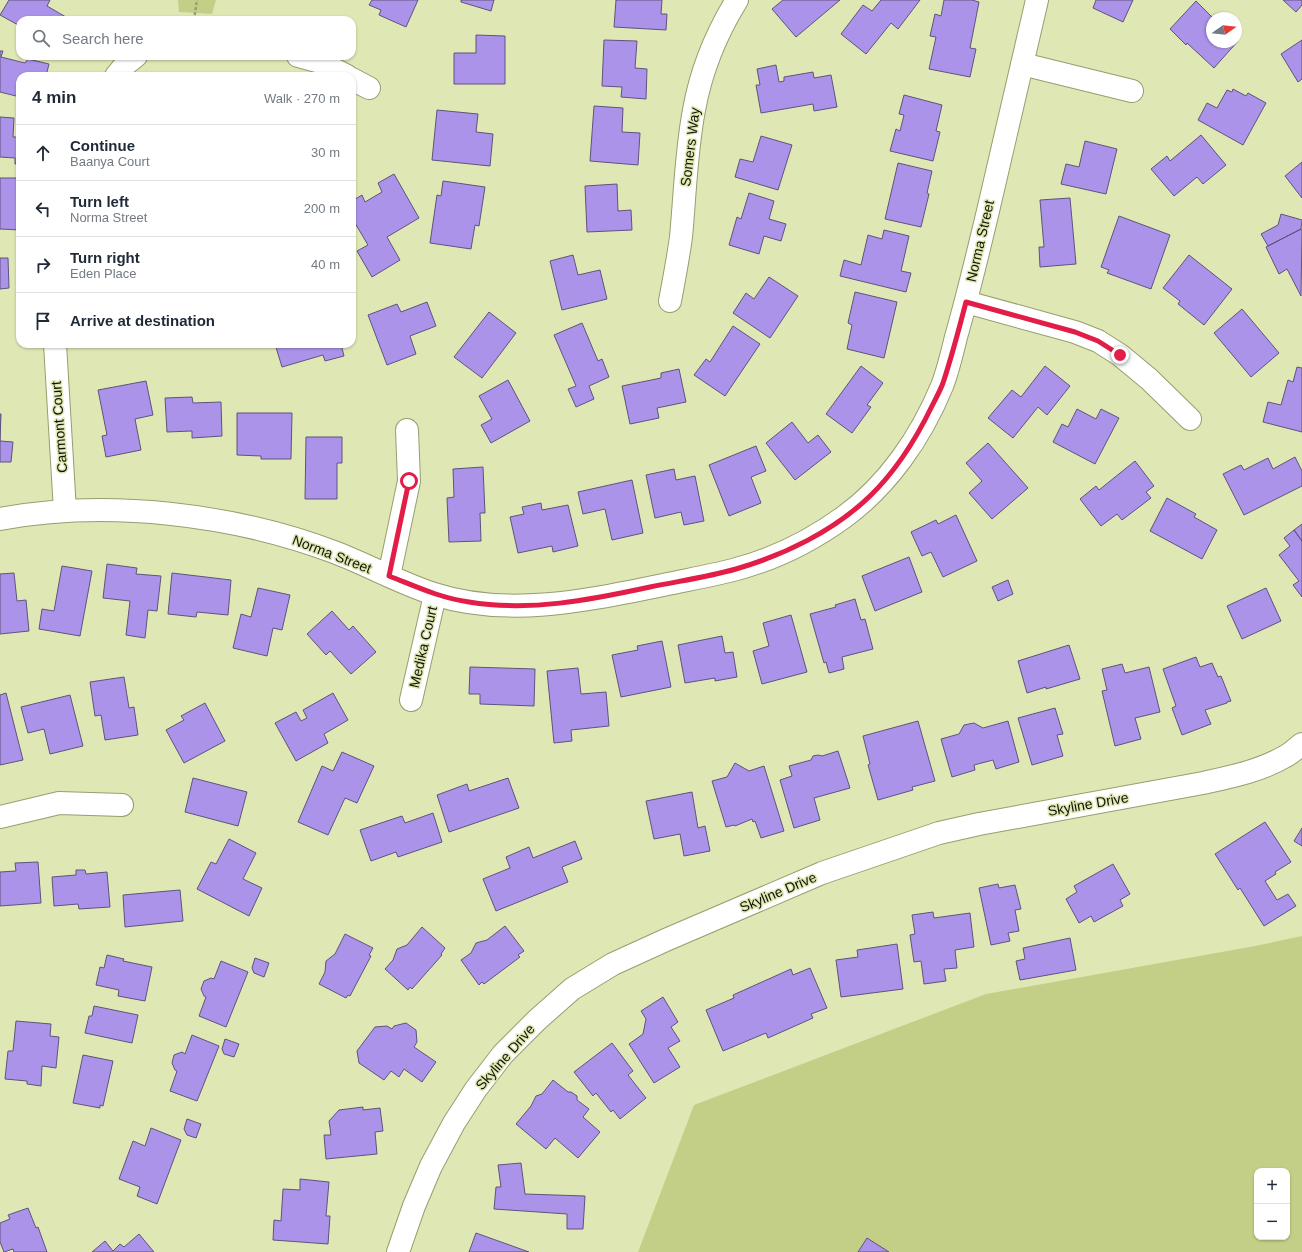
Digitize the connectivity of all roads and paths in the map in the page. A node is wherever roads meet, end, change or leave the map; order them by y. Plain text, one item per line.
1 (197, 0) edge
2 (737, 0) edge
3 (1038, 0) edge
4 (195, 16) edge
5 (131, 60) edge
6 (313, 60) edge
7 (1022, 64) junction
8 (119, 72) edge
9 (339, 72) edge
10 (1132, 91) dead end
11 (670, 301) dead end
12 (966, 302) junction
13 (55, 348) edge
14 (1190, 419) dead end
15 (407, 430) dead end
16 (65, 511) junction
17 (0, 519) edge
18 (389, 576) junction
19 (435, 595) junction
20 (411, 700) dead end
21 (1302, 744) edge
22 (122, 805) dead end
23 (0, 817) edge
24 (398, 1252) edge

1 - 4 path
2 - 11 street, Somers Way
3 - 7 street, Norma Street
5 - 8 street
6 - 9 street
7 - 10 street
7 - 12 street, Norma Street
12 - 14 street
12 - 19 street, Norma Street
13 - 16 street, Carmont Court
15 - 18 street
16 - 17 street, Norma Street
16 - 18 street, Norma Street
18 - 19 street, Norma Street
19 - 20 street, Medika Court
21 - 24 street, Skyline Drive
22 - 23 street

